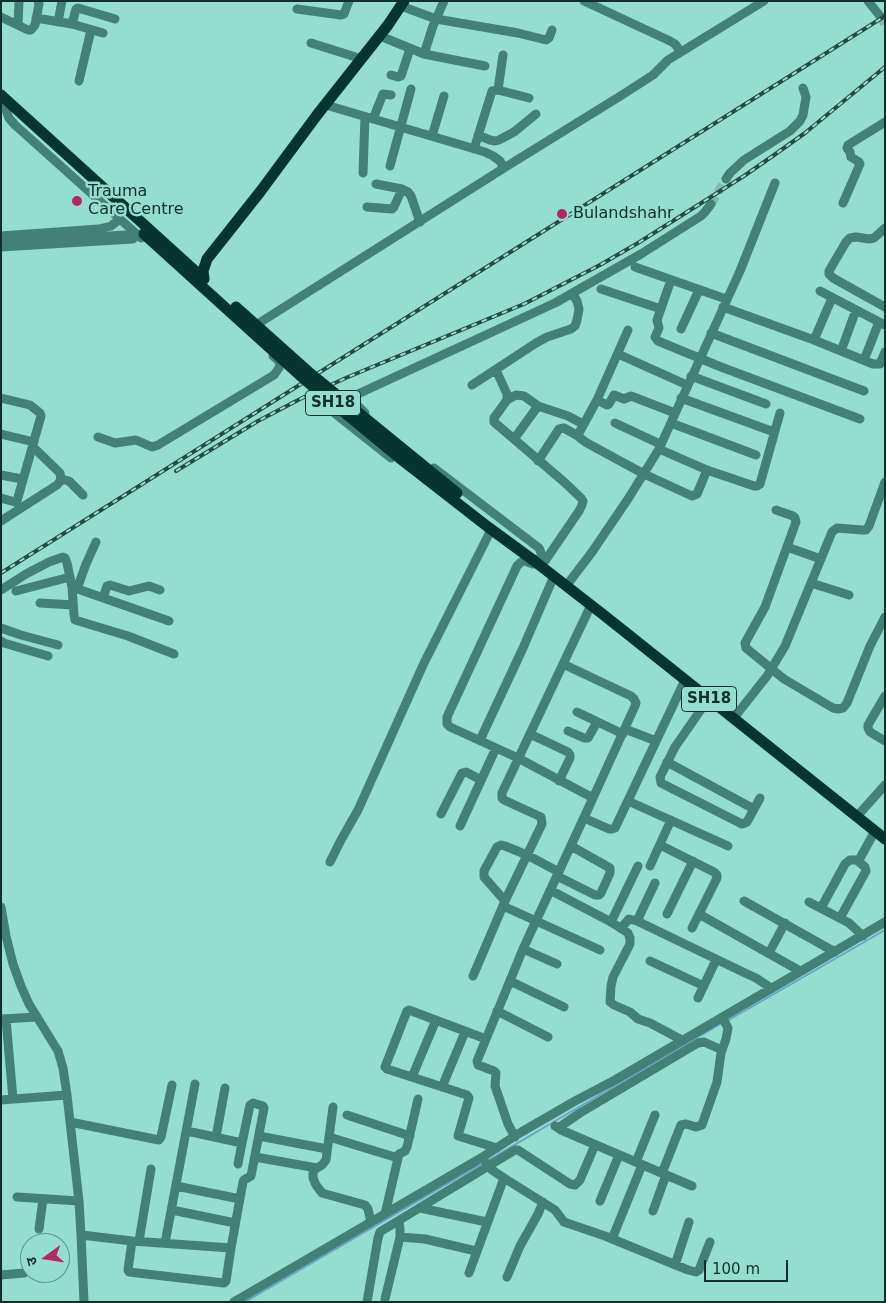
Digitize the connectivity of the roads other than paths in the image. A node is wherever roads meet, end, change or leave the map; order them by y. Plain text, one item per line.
1 (19, 1) edge
2 (38, 1) edge
3 (62, 1) edge
4 (349, 1) edge
5 (444, 1) edge
6 (584, 1) edge
7 (764, 1) edge
8 (868, 1) edge
9 (403, 4) edge
10 (297, 9) dead end
11 (880, 16) dead end
12 (1, 17) edge
13 (36, 18) junction
14 (115, 19) dead end
15 (436, 19) junction
16 (58, 22) junction
17 (72, 24) junction
18 (18, 25) junction
19 (91, 30) junction
20 (552, 30) dead end
21 (103, 33) dead end
22 (380, 36) junction
23 (311, 43) dead end
24 (410, 49) junction
25 (681, 52) junction
26 (424, 54) junction
27 (503, 55) dead end
28 (362, 59) junction
29 (485, 66) dead end
30 (391, 75) dead end
31 (79, 80) dead end
32 (803, 88) dead end
33 (411, 90) dead end
34 (498, 90) junction
35 (391, 95) dead end
36 (444, 96) dead end
37 (529, 98) dead end
38 (2, 100) edge
39 (326, 105) junction
40 (536, 114) dead end
41 (369, 118) junction
42 (885, 122) edge
43 (401, 127) junction
44 (873, 129) junction
45 (885, 133) edge
46 (478, 134) junction
47 (432, 136) junction
48 (474, 149) junction
49 (390, 166) dead end
50 (504, 168) junction
51 (362, 174) dead end
52 (726, 179) tunnel mouth
53 (775, 183) dead end
54 (376, 184) dead end
55 (402, 190) junction
56 (843, 203) dead end
57 (711, 204) tunnel mouth
58 (367, 207) dead end
59 (120, 220) junction
60 (420, 222) junction
61 (885, 228) edge
62 (1, 236) edge
63 (144, 238) junction
64 (1, 242) edge
65 (1, 247) edge
66 (635, 268) dead end
67 (204, 279) junction
68 (671, 280) junction
69 (601, 289) dead end
70 (698, 290) junction
71 (820, 291) dead end
72 (572, 294) junction
73 (832, 298) junction
74 (724, 303) junction
75 (885, 307) edge
76 (661, 309) junction
77 (856, 310) junction
78 (882, 324) edge
79 (256, 325) junction
80 (681, 329) dead end
81 (628, 330) dead end
82 (711, 333) junction
83 (814, 340) junction
84 (841, 352) junction
85 (885, 352) edge
86 (618, 354) junction
87 (699, 358) junction
88 (864, 360) junction
89 (496, 370) junction
90 (691, 376) junction
91 (472, 385) dead end
92 (687, 385) junction
93 (864, 391) dead end
94 (1, 398) edge
95 (681, 398) junction
96 (507, 400) junction
97 (597, 400) junction
98 (766, 404) dead end
99 (538, 406) junction
100 (328, 408) dead end
101 (675, 413) junction
102 (780, 413) dead end
103 (860, 419) dead end
104 (616, 423) dead end
105 (671, 423) junction
106 (583, 424) junction
107 (774, 432) junction
108 (1, 434) edge
109 (578, 436) junction
110 (98, 437) dead end
111 (514, 439) junction
112 (33, 444) junction
113 (660, 446) junction
114 (756, 455) dead end
115 (538, 460) junction
116 (707, 470) junction
117 (644, 474) junction
118 (1, 475) edge
119 (22, 479) junction
120 (61, 480) junction
121 (885, 482) edge
122 (83, 495) dead end
123 (1, 498) edge
124 (776, 510) dead end
125 (1, 522) edge
126 (489, 534) junction
127 (96, 542) dead end
128 (787, 547) junction
129 (821, 559) junction
130 (536, 560) junction
131 (554, 576) junction
132 (70, 577) junction
133 (570, 581) junction
134 (811, 583) junction
135 (74, 588) junction
136 (1, 590) edge
137 (160, 590) dead end
138 (16, 591) dead end
139 (850, 595) dead end
140 (103, 598) junction
141 (40, 603) dead end
142 (73, 605) junction
143 (591, 605) junction
144 (885, 617) edge
145 (169, 621) dead end
146 (1, 628) edge
147 (1, 641) edge
148 (58, 645) dead end
149 (174, 654) dead end
150 (48, 656) dead end
151 (563, 664) junction
152 (772, 669) junction
153 (686, 680) junction
154 (885, 696) edge
155 (709, 698) junction
156 (577, 712) dead end
157 (737, 714) junction
158 (597, 722) junction
159 (568, 731) dead end
160 (624, 731) junction
161 (530, 734) junction
162 (480, 740) junction
163 (656, 741) junction
164 (885, 741) edge
165 (496, 748) junction
166 (518, 758) junction
167 (667, 762) junction
168 (481, 780) junction
169 (559, 781) junction
170 (885, 785) edge
171 (592, 798) junction
172 (760, 798) dead end
173 (628, 801) junction
174 (754, 809) junction
175 (860, 813) junction
176 (441, 814) dead end
177 (584, 818) junction
178 (671, 820) junction
179 (460, 826) dead end
180 (880, 832) edge
181 (885, 839) edge
182 (660, 844) junction
183 (571, 846) junction
184 (728, 846) dead end
185 (527, 855) junction
186 (859, 860) junction
187 (693, 861) junction
188 (330, 862) dead end
189 (638, 866) dead end
190 (650, 866) dead end
191 (558, 874) junction
192 (655, 883) dead end
193 (550, 890) junction
194 (744, 900) dead end
195 (809, 902) dead end
196 (504, 904) junction
197 (1, 907) edge
198 (821, 908) junction
199 (667, 914) dead end
200 (699, 914) junction
201 (840, 918) junction
202 (536, 920) junction
203 (637, 921) junction
204 (611, 922) junction
205 (885, 922) edge
206 (785, 923) junction
207 (621, 928) junction
208 (692, 928) dead end
209 (4, 935) edge
210 (863, 936) junction
211 (523, 949) junction
212 (600, 950) dead end
213 (835, 952) junction
214 (769, 953) junction
215 (716, 960) junction
216 (650, 961) dead end
217 (557, 964) dead end
218 (800, 972) junction
219 (473, 976) dead end
220 (510, 981) junction
221 (704, 986) junction
222 (771, 988) junction
223 (698, 998) dead end
224 (564, 1007) dead end
225 (498, 1011) junction
226 (36, 1017) junction
227 (4, 1019) edge
228 (436, 1020) junction
229 (724, 1020) junction
230 (464, 1032) junction
231 (548, 1037) dead end
232 (486, 1039) junction
233 (682, 1040) junction
234 (722, 1050) junction
235 (412, 1077) junction
236 (195, 1084) dead end
237 (172, 1085) dead end
238 (442, 1086) junction
239 (225, 1088) dead end
240 (68, 1095) junction
241 (13, 1099) junction
242 (418, 1099) dead end
243 (1, 1100) edge
244 (333, 1107) dead end
245 (656, 1115) dead end
246 (347, 1116) dead end
247 (70, 1122) junction
248 (553, 1122) junction
249 (187, 1130) junction
250 (259, 1136) junction
251 (410, 1136) junction
252 (216, 1137) junction
253 (329, 1137) junction
254 (514, 1137) junction
255 (242, 1142) junction
256 (595, 1145) junction
257 (497, 1148) junction
258 (328, 1149) junction
259 (618, 1155) junction
260 (255, 1157) junction
261 (398, 1158) junction
262 (486, 1162) junction
263 (639, 1163) junction
264 (238, 1164) dead end
265 (317, 1168) junction
266 (151, 1169) dead end
267 (664, 1174) junction
268 (504, 1178) junction
269 (176, 1186) junction
270 (692, 1186) dead end
271 (17, 1197) dead end
272 (43, 1199) junction
273 (240, 1199) junction
274 (78, 1201) junction
275 (600, 1201) dead end
276 (543, 1202) junction
277 (420, 1208) junction
278 (172, 1210) junction
279 (653, 1211) dead end
280 (385, 1214) junction
281 (400, 1214) junction
282 (371, 1222) junction
283 (487, 1222) junction
284 (689, 1222) dead end
285 (235, 1223) junction
286 (39, 1229) dead end
287 (82, 1235) junction
288 (400, 1237) junction
289 (612, 1239) junction
290 (136, 1241) junction
291 (710, 1242) dead end
292 (166, 1243) junction
293 (231, 1248) junction
294 (476, 1251) junction
295 (675, 1266) junction
296 (468, 1273) dead end
297 (20, 1274) edge
298 (1, 1275) edge
299 (507, 1277) dead end
300 (385, 1298) dead end
301 (84, 1302) edge
302 (234, 1302) edge
303 (367, 1302) edge

1 - 18 street
2 - 13 street
3 - 16 street
4 - 10 street
5 - 15 street
6 - 25 street
7 - 25 street
8 - 11 street
9 - 15 street
9 - 22 main road
12 - 18 street
13 - 16 street
13 - 18 street
14 - 17 street
15 - 20 street
15 - 26 street
16 - 17 street
17 - 19 street
19 - 21 street
19 - 31 street
22 - 24 street
22 - 28 main road
23 - 28 street
24 - 26 street
24 - 30 street
25 - 50 street
26 - 29 street
27 - 34 street
28 - 39 main road
32 - 52 street
33 - 43 street
34 - 37 street
34 - 46 street
35 - 41 street
36 - 47 street
38 - 59 street
38 - 63 main road
38 - 67 main road
39 - 41 street
39 - 67 main road
40 - 46 street
41 - 43 street
41 - 51 street
42 - 44 street
43 - 47 street
43 - 49 street
44 - 45 street
44 - 56 street
46 - 48 street
47 - 48 street
48 - 50 street
50 - 60 street
53 - 74 street
54 - 55 street
55 - 58 street
55 - 60 street
57 - 72 street
59 - 62 street
59 - 63 street
60 - 79 street
61 - 75 street
63 - 64 street, bridge
63 - 65 street
63 - 110 street
63 - 130 main road, SH18, bridge
66 - 68 street
67 - 79 main road, SH18, bridge
68 - 70 street
68 - 76 street
69 - 76 street
70 - 74 street
70 - 80 street
71 - 73 street
72 - 89 street
72 - 130 street
73 - 77 street
73 - 83 street
74 - 82 street
74 - 83 street
76 - 87 street
77 - 78 street
77 - 84 street
78 - 88 street
79 - 130 main road, SH18, bridge
81 - 86 street
82 - 87 street
82 - 93 street
83 - 84 street
84 - 88 street
85 - 88 street
86 - 92 street
86 - 97 street
87 - 90 street
87 - 103 street
89 - 91 street
89 - 96 street
90 - 92 street
90 - 98 street
92 - 95 street
94 - 112 street
95 - 101 street
95 - 107 street
96 - 99 street
96 - 111 street
97 - 101 street
97 - 106 street
99 - 106 street
99 - 111 street
100 - 126 street
101 - 105 street
102 - 107 street
104 - 113 street
105 - 113 street
105 - 114 street
106 - 109 street
107 - 116 street
108 - 112 street
109 - 115 street
109 - 117 street
111 - 115 street
112 - 119 street
112 - 120 street
113 - 116 street
113 - 117 street
115 - 130 street
116 - 117 street
117 - 133 street
118 - 119 street
119 - 123 street
120 - 122 street
120 - 125 street
121 - 129 street
124 - 128 street
126 - 130 street
126 - 188 street
127 - 135 street
128 - 129 street
128 - 152 street
129 - 134 street
130 - 131 main road, SH18
130 - 133 main road, SH18
130 - 162 street
131 - 143 main road, SH18
131 - 162 street
132 - 135 street
132 - 136 street
132 - 138 street
133 - 157 main road, SH18
134 - 139 street
134 - 152 street
135 - 140 street
135 - 142 street
137 - 140 street
140 - 145 street
141 - 142 street
142 - 149 street
143 - 151 street
143 - 153 main road, SH18
144 - 152 street
146 - 148 street
147 - 150 street
151 - 160 street
151 - 161 street
152 - 157 street
153 - 155 main road, SH18
153 - 163 street
154 - 164 street
155 - 167 street
155 - 180 main road, SH18
156 - 158 street
157 - 175 main road, SH18
158 - 159 street
158 - 160 street
160 - 163 street
160 - 171 street
161 - 166 street
161 - 169 street
162 - 165 street
163 - 173 street
165 - 166 street
165 - 168 street
166 - 169 street
166 - 185 street
167 - 174 street
167 - 174 street
168 - 176 street
168 - 179 street
169 - 171 street
170 - 175 street
171 - 177 street
172 - 174 street
173 - 177 street
173 - 178 street
175 - 180 main road, SH18
177 - 183 street
178 - 182 street
178 - 184 street
180 - 181 main road, SH18
180 - 186 street
182 - 187 street
182 - 190 street
183 - 191 street
183 - 191 street
185 - 191 street
185 - 196 street
185 - 196 street
186 - 198 street
186 - 201 street
187 - 199 street
187 - 200 street
189 - 204 street
191 - 193 street
192 - 203 street
193 - 202 street
193 - 204 street
194 - 206 street
195 - 198 street
196 - 202 street
196 - 219 street
197 - 209 street
198 - 201 street
200 - 208 street
200 - 214 street
201 - 210 street
202 - 211 street
202 - 212 street
203 - 207 street
203 - 215 street
204 - 207 street
205 - 210 street
206 - 213 street
206 - 214 street
207 - 233 street
209 - 226 street
210 - 213 street
211 - 217 street
211 - 220 street
213 - 218 street
214 - 218 street
215 - 221 street
215 - 222 street
216 - 221 street
218 - 222 street
220 - 224 street
220 - 225 street
221 - 223 street
222 - 229 street
225 - 231 street
225 - 232 street
226 - 227 street
226 - 240 street
227 - 241 street
228 - 230 street
228 - 235 street
228 - 235 street
229 - 233 street
229 - 234 street
230 - 232 street
230 - 238 street
232 - 254 street
233 - 248 street
234 - 248 street
234 - 267 street
235 - 238 street
236 - 249 street
237 - 247 street
238 - 257 street
239 - 252 street
240 - 241 street
240 - 247 street
241 - 243 street
242 - 251 street
244 - 253 street
245 - 263 street
246 - 251 street
247 - 274 street
248 - 254 street
248 - 256 street
249 - 252 street
249 - 269 street
250 - 255 street
250 - 258 street
250 - 260 street
251 - 261 street
252 - 255 street
253 - 258 street
253 - 261 street
254 - 257 street
255 - 264 street
256 - 259 street
256 - 262 street
257 - 262 street
258 - 265 street
259 - 263 street
259 - 275 street
260 - 265 street
260 - 273 street
261 - 280 street
262 - 268 street
262 - 277 street
262 - 281 street
263 - 267 street
263 - 289 street
265 - 282 street
266 - 290 street
267 - 270 street
267 - 279 street
268 - 276 street
268 - 283 street
269 - 273 street
269 - 278 street
271 - 272 street
272 - 274 street
272 - 286 street
273 - 285 street
274 - 287 street
276 - 289 street
276 - 299 street
277 - 281 street
277 - 283 street
278 - 285 street
278 - 292 street
280 - 281 street
280 - 282 street
281 - 288 street
281 - 303 street
282 - 302 street
283 - 294 street
284 - 295 street
285 - 293 street
287 - 290 street
287 - 301 street
288 - 294 street
288 - 300 street
289 - 295 street
290 - 292 street
290 - 293 street
291 - 295 street
292 - 293 street
294 - 296 street
297 - 298 street

